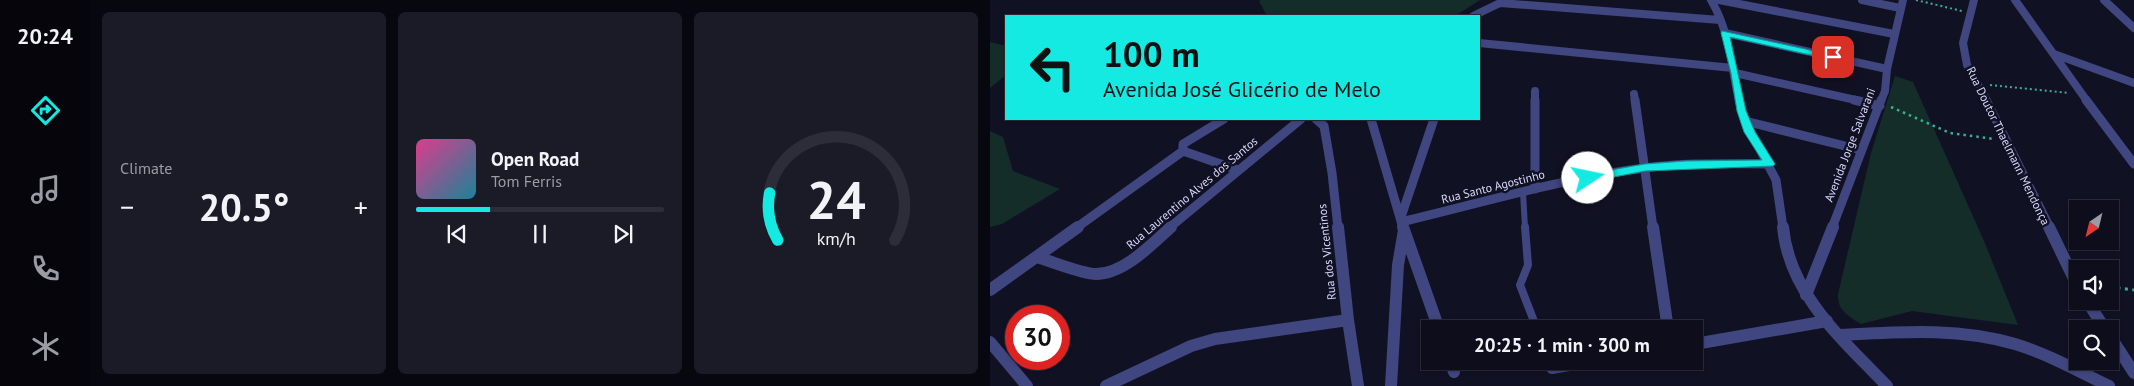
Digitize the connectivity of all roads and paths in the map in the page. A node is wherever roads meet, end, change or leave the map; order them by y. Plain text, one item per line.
1 (1711, 0) edge
2 (1719, 0) edge
3 (1862, 0) edge
4 (1916, 0) edge
5 (1974, 0) edge
6 (2015, 0) edge
7 (2104, 0) edge
8 (1902, 4) edge
9 (1971, 13) junction
10 (1475, 15) edge
11 (1720, 20) junction
12 (2134, 28) edge
13 (1725, 33) junction
14 (1894, 34) junction
15 (1480, 43) edge
16 (2054, 54) junction
17 (1887, 69) junction
18 (1734, 70) junction
19 (2134, 83) edge
20 (1976, 84) junction
21 (1535, 92) dead end
22 (1634, 94) dead end
23 (2081, 94) junction
24 (1880, 104) junction
25 (1222, 120) edge
26 (1300, 120) edge
27 (1317, 120) edge
28 (1371, 120) edge
29 (1434, 120) edge
30 (1746, 121) junction
31 (2008, 141) junction
32 (1861, 150) junction
33 (1183, 151) junction
34 (1770, 164) junction
35 (2134, 164) edge
36 (1645, 168) junction
37 (1238, 170) junction
38 (1535, 188) junction
39 (1524, 192) junction
40 (1402, 223) junction
41 (1036, 258) junction
42 (2069, 268) edge
43 (2119, 288) edge
44 (990, 290) edge
45 (2134, 290) edge
46 (1806, 295) junction
47 (1348, 320) junction
48 (1436, 320) edge
49 (1534, 320) edge
50 (1667, 320) edge
51 (1827, 321) junction
52 (1840, 335) junction
53 (990, 342) edge
54 (1703, 343) edge
55 (2119, 350) edge
56 (2134, 373) edge
57 (1024, 385) edge
58 (1106, 386) edge
59 (1358, 386) edge
60 (1391, 386) edge
61 (1887, 386) edge
62 (2109, 386) edge

1 - 11 street
2 - 14 street
3 - 8 street
4 - 9 path
5 - 9 street, Rua Doutor Thaelmann Mendonça
6 - 16 street
7 - 12 street
8 - 14 street, Avenida Jorge Salvarani
9 - 20 street, Rua Doutor Thaelmann Mendonça
10 - 11 street
11 - 13 street
13 - 17 street
13 - 18 street
14 - 17 street, Avenida Jorge Salvarani
15 - 18 street
16 - 19 street
16 - 23 street
17 - 24 street, Avenida Jorge Salvarani
18 - 24 street
18 - 30 street
20 - 23 path
20 - 31 street, Rua Doutor Thaelmann Mendonça
21 - 38 street
22 - 36 street
23 - 35 street
24 - 31 path
24 - 32 street, Avenida Jorge Salvarani
25 - 33 street
26 - 37 street, Rua Laurentino Alves dos Santos
27 - 47 street, Rua dos Vicentinos
28 - 40 street
29 - 40 street
30 - 32 street
30 - 34 street
31 - 42 street, Rua Doutor Thaelmann Mendonça
32 - 46 street, Avenida Jorge Salvarani
33 - 37 street
33 - 41 street
34 - 36 street, Rua Santo Agostinho
34 - 46 street
36 - 38 street, Rua Santo Agostinho
36 - 50 street
37 - 41 street, Rua Laurentino Alves dos Santos
38 - 39 street, Rua Santo Agostinho
39 - 40 street, Rua Santo Agostinho
39 - 49 lane
40 - 48 street
40 - 60 street
41 - 44 street
43 - 45 path
46 - 51 street
47 - 58 street
47 - 59 street, Rua dos Vicentinos
51 - 52 street
51 - 54 street
52 - 61 street
52 - 62 street
53 - 57 street
55 - 56 street

